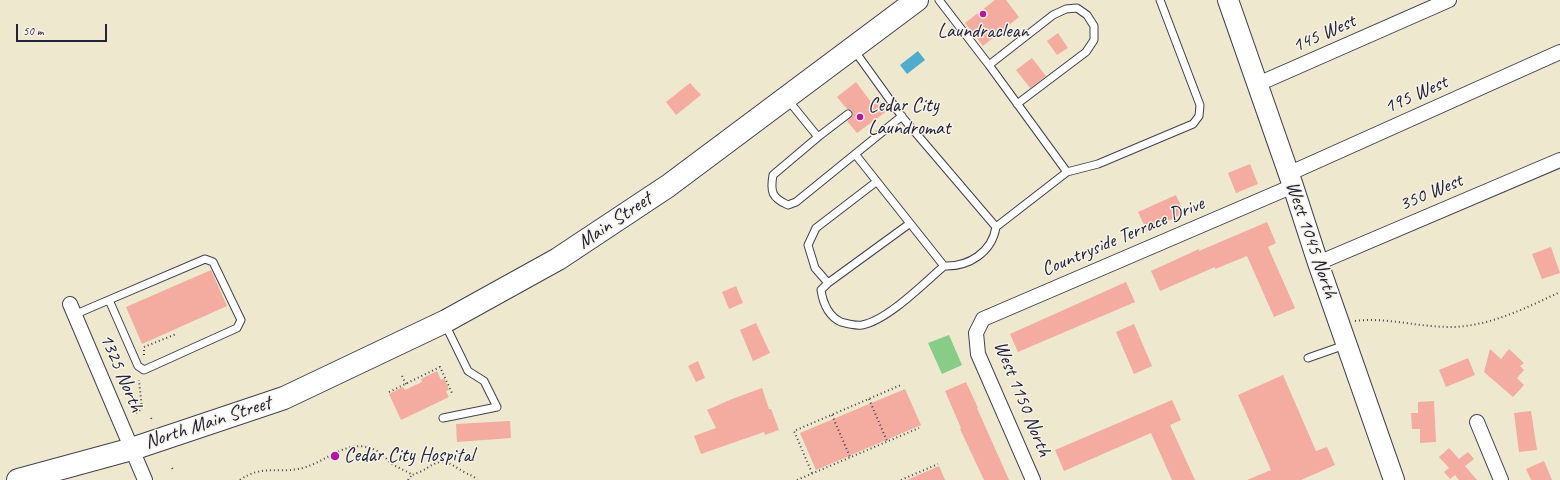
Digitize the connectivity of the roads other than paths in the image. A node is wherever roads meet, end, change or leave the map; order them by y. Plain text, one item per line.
1 (917, 0) edge
2 (939, 0) edge
3 (1160, 0) edge
4 (1228, 0) edge
5 (1449, 0) edge
6 (853, 48) junction
7 (1560, 52) edge
8 (989, 65) junction
9 (1258, 84) junction
10 (786, 98) junction
11 (1017, 104) junction
12 (848, 114) dead end
13 (902, 116) junction
14 (818, 137) junction
15 (855, 154) junction
16 (1560, 160) edge
17 (1067, 172) junction
18 (1291, 180) junction
19 (876, 182) junction
20 (909, 224) junction
21 (996, 227) junction
22 (1318, 263) junction
23 (944, 266) junction
24 (828, 283) junction
25 (109, 300) junction
26 (72, 309) joint
27 (444, 322) junction
28 (976, 333) joint
29 (1347, 344) junction
30 (1308, 358) dead end
31 (284, 398) joint
32 (443, 418) dead end
33 (1477, 422) dead end
34 (132, 449) junction
35 (18, 480) edge
36 (145, 480) edge
37 (1033, 480) edge
38 (1394, 480) edge
39 (1501, 480) edge

1 - 6 main road, Main Street
2 - 8 lane
3 - 17 lane
4 - 9 main road, West 1045 North
5 - 9 street, 145 West
6 - 10 main road, Main Street
6 - 13 lane
7 - 18 street, 195 West
8 - 11 lane
8 - 11 lane
9 - 18 main road, West 1045 North
10 - 14 lane
10 - 27 main road, Main Street
11 - 17 lane
12 - 14 lane
13 - 15 lane
13 - 21 lane
14 - 15 lane
15 - 19 lane
16 - 22 street, 350 West
17 - 21 lane
18 - 22 main road, West 1045 North
18 - 28 street, Countryside Terrace Drive
19 - 20 lane
19 - 24 lane
20 - 23 lane
20 - 24 lane
21 - 23 lane
22 - 29 main road, West 1045 North
23 - 24 lane
25 - 25 lane
25 - 26 lane
26 - 34 street, 1325 North
27 - 31 main road, Main Street
27 - 32 lane
28 - 37 street, West 1150 North
29 - 30 lane
29 - 38 main road, West 1045 North
31 - 34 main road, North Main Street
33 - 39 street
34 - 35 main road
34 - 36 street, 1325 North

